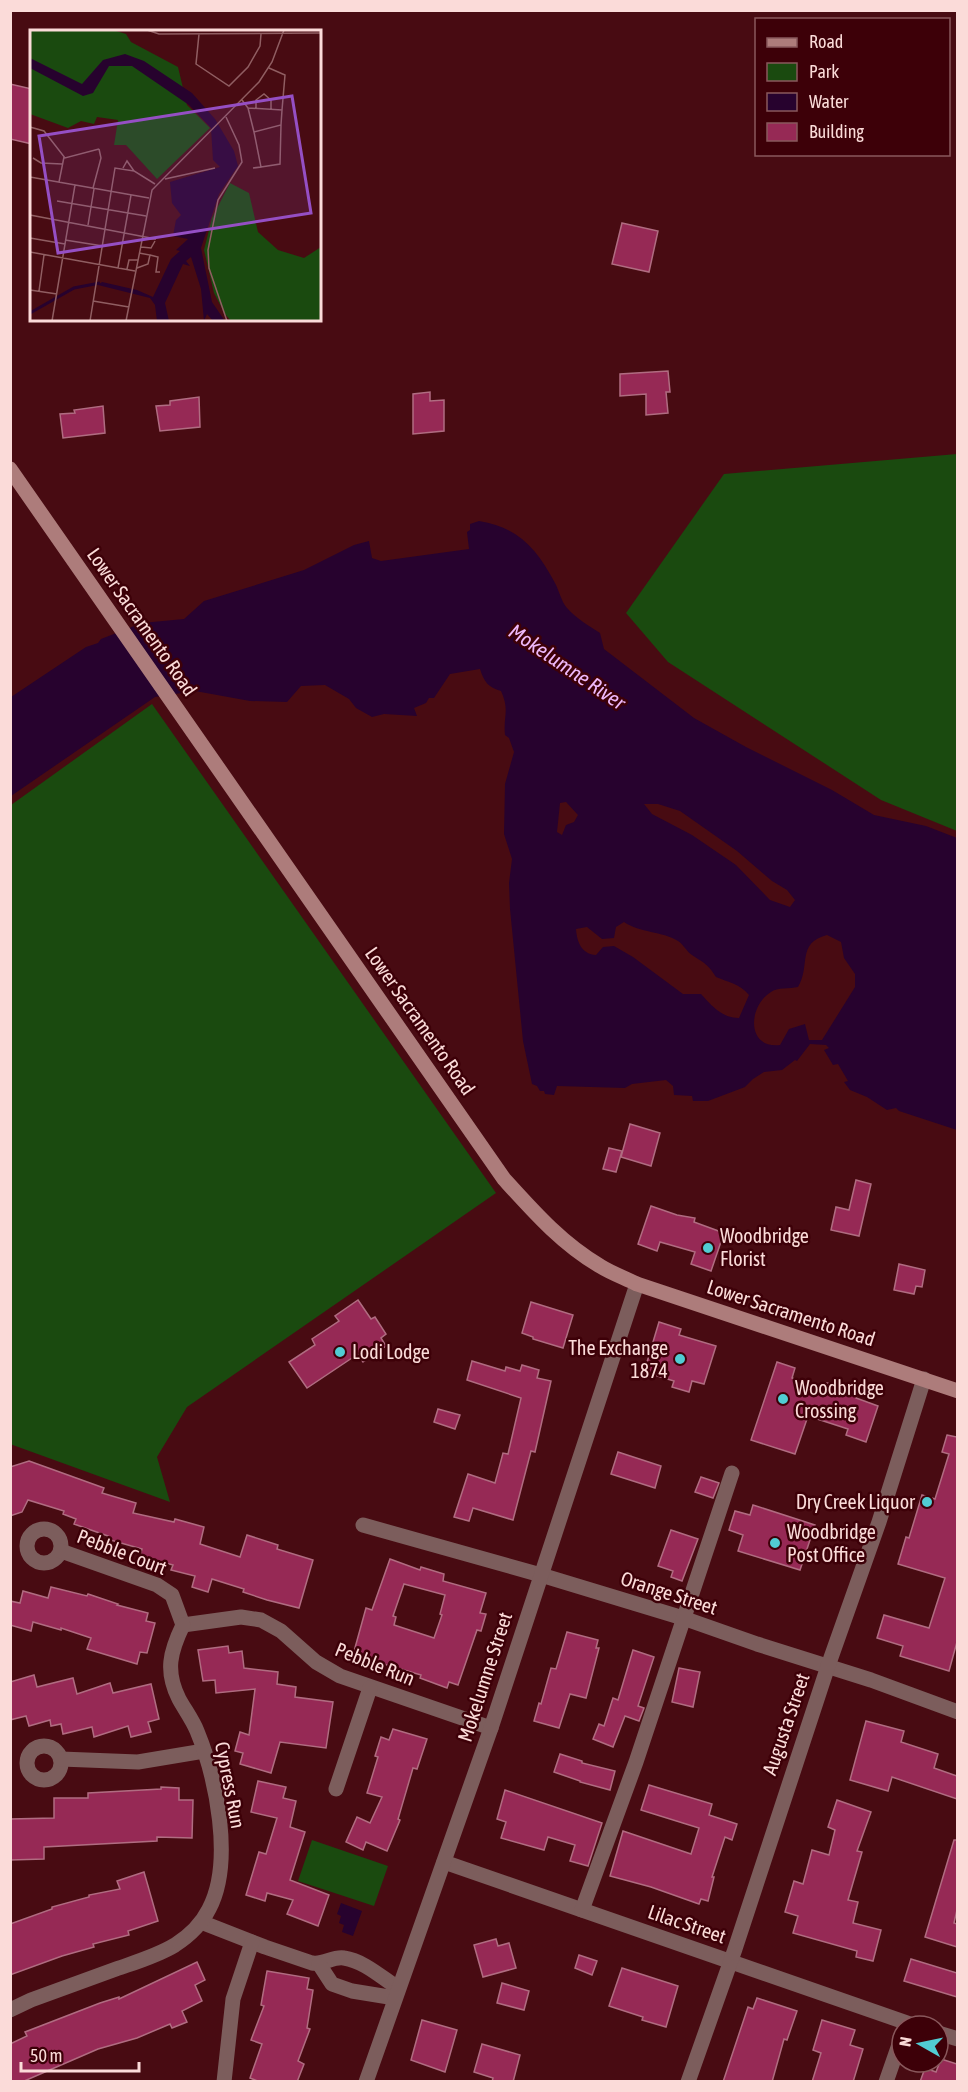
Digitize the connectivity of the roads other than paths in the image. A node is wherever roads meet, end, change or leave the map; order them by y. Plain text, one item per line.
1 (10, 470) edge
2 (637, 1284) junction
3 (924, 1379) junction
4 (957, 1391) edge
5 (732, 1473) dead end
6 (363, 1525) dead end
7 (61, 1551) dead end
8 (541, 1575) junction
9 (683, 1618) junction
10 (183, 1625) junction
11 (828, 1666) junction
12 (370, 1688) junction
13 (957, 1712) edge
14 (491, 1728) junction
15 (204, 1751) junction
16 (61, 1759) dead end
17 (336, 1789) dead end
18 (444, 1862) junction
19 (582, 1910) junction
20 (201, 1922) junction
21 (252, 1942) junction
22 (730, 1962) junction
23 (319, 1964) junction
24 (396, 1993) junction
25 (10, 2010) edge
26 (890, 2022) edge
27 (224, 2082) edge
28 (366, 2082) edge
29 (688, 2082) edge

1 - 2 main road, Lower Sacramento Road
2 - 3 main road, Lower Sacramento Road
2 - 8 street, Mokelumne Street
3 - 4 main road, Lower Sacramento Road
3 - 11 street, Augusta Street
5 - 9 street
6 - 8 street, Orange Street
7 - 10 street, Pebble Court
8 - 9 street, Orange Street
8 - 14 street, Mokelumne Street
9 - 11 street, Orange Street
9 - 19 street
10 - 12 street, Pebble Run
10 - 15 street, Cypress Run
11 - 13 street, Orange Street
11 - 22 street, Augusta Street
12 - 14 street, Pebble Run
12 - 17 street
14 - 18 street, Mokelumne Street
15 - 16 street
15 - 20 street, Cypress Run
18 - 19 street, Lilac Street
18 - 24 street, Mokelumne Street
19 - 22 street, Lilac Street
20 - 21 street
20 - 25 street, Cypress Run
21 - 23 street
21 - 27 street
22 - 26 street, Lilac Street
22 - 29 street, Augusta Street
23 - 24 street
23 - 24 street
24 - 28 street, Mokelumne Street

